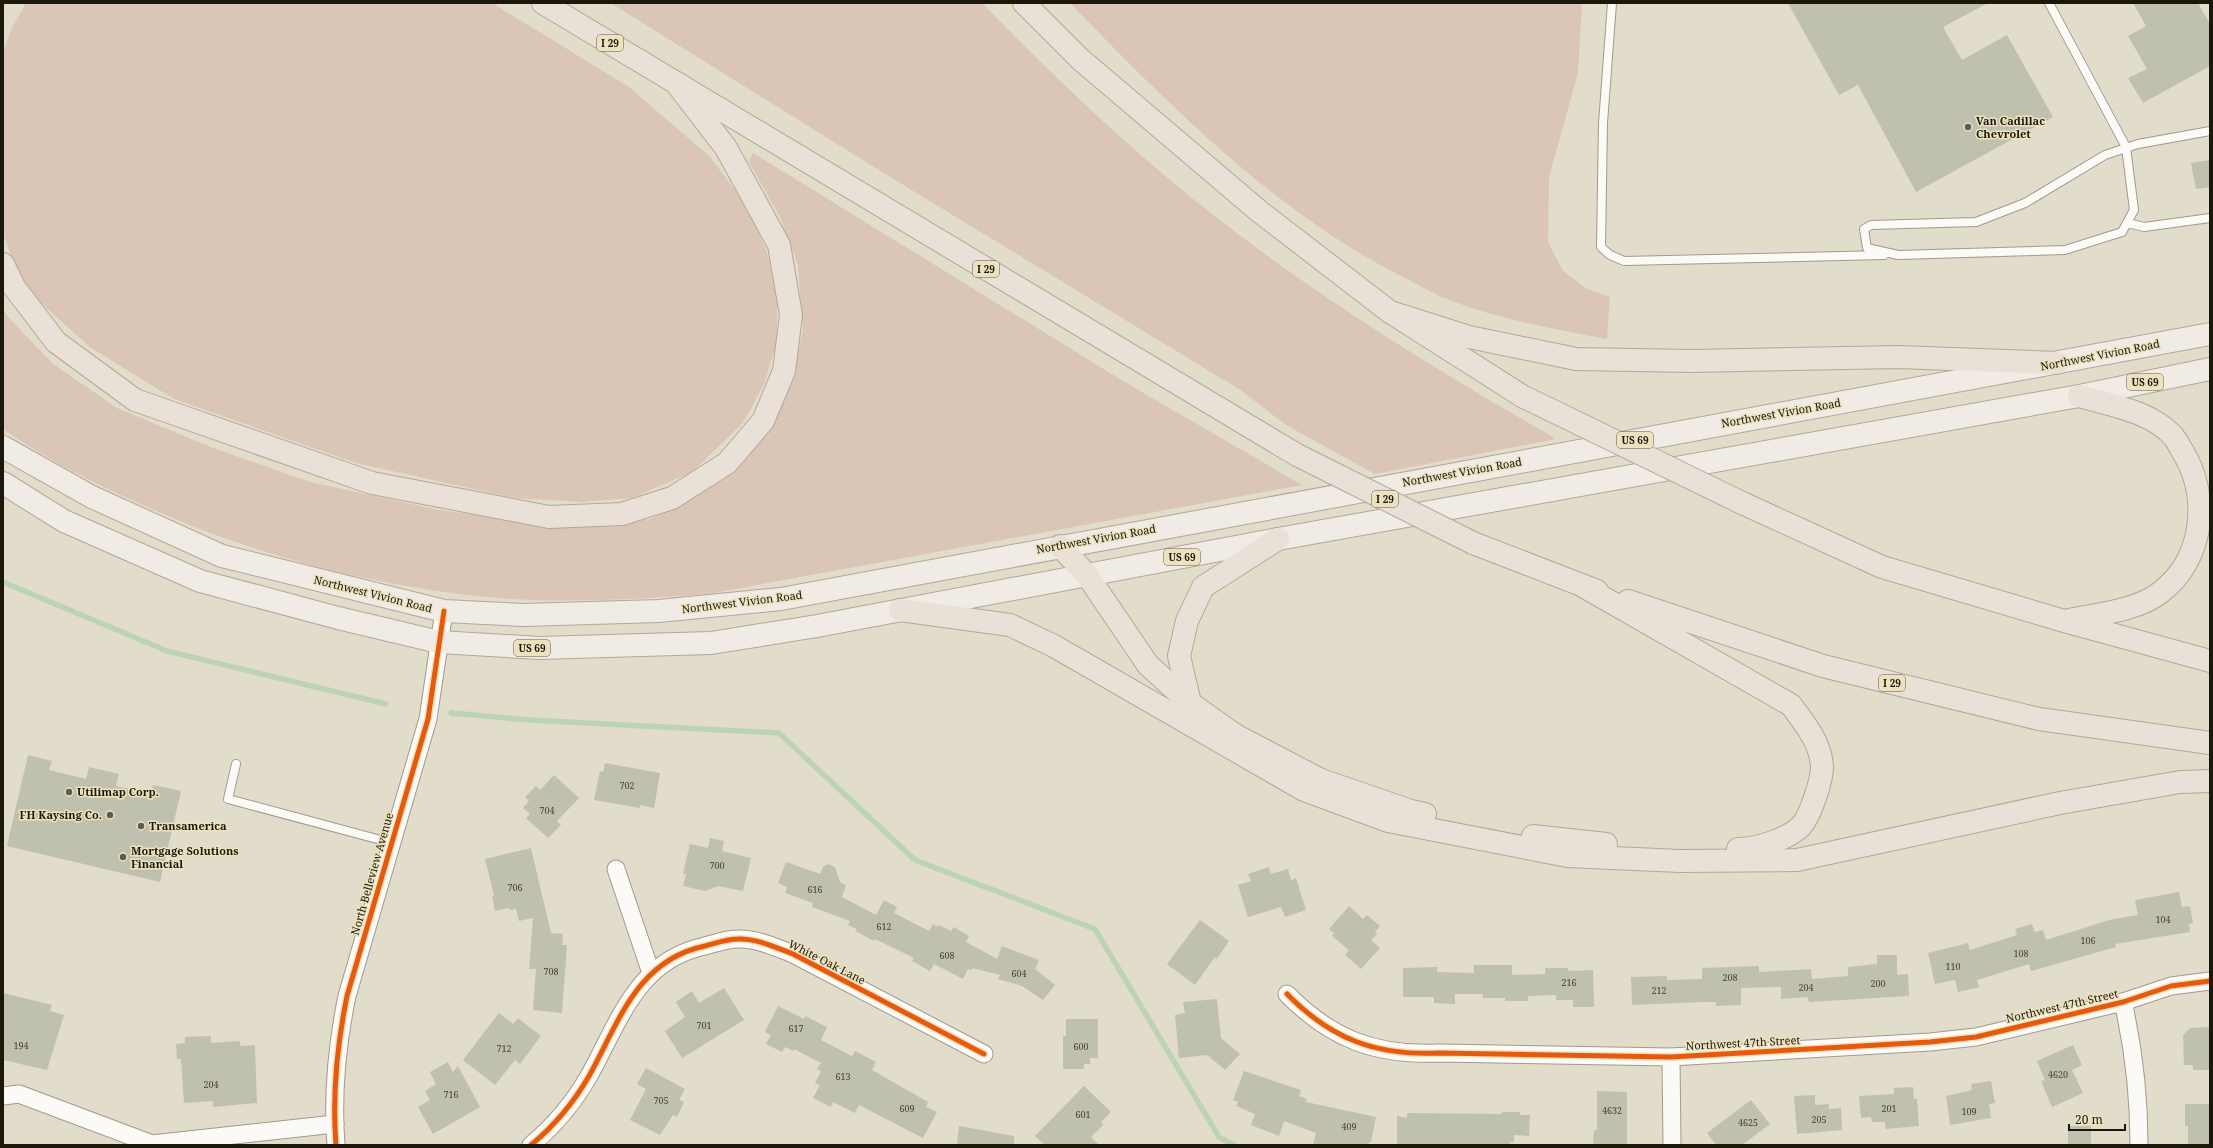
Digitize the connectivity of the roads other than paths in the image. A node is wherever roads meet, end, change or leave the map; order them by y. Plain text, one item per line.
1 (543, 3) edge
2 (1024, 3) edge
3 (1612, 3) edge
4 (2049, 3) edge
5 (676, 83) junction
6 (2210, 131) edge
7 (2126, 148) junction
8 (2210, 218) edge
9 (2127, 223) junction
10 (1898, 255) junction
11 (3, 264) edge
12 (1390, 312) junction
13 (2210, 334) edge
14 (2057, 363) junction
15 (2210, 369) edge
16 (2079, 396) junction
17 (3, 447) edge
18 (3, 483) edge
19 (1278, 539) junction
20 (1060, 546) junction
21 (1087, 575) junction
22 (1583, 586) junction
23 (900, 610) junction
24 (444, 611) junction
25 (2064, 621) junction
26 (439, 642) junction
27 (2210, 661) edge
28 (1190, 703) junction
29 (2210, 743) edge
30 (236, 764) dead end
31 (2210, 781) edge
32 (392, 843) junction
33 (616, 869) dead end
34 (651, 973) junction
35 (2210, 981) edge
36 (1287, 994) dead end
37 (2123, 1002) junction
38 (984, 1054) dead end
39 (1671, 1057) junction
40 (3, 1096) edge
41 (335, 1124) junction
42 (176, 1143) edge
43 (336, 1145) edge
44 (530, 1145) edge
45 (1672, 1145) edge
46 (2139, 1145) edge

1 - 5 highway, I 29
2 - 12 highway
3 - 10 lane
4 - 7 lane
5 - 11 highway
5 - 22 highway, I 29, bridge
6 - 7 lane
7 - 9 lane
7 - 10 lane
8 - 9 lane
9 - 10 lane
12 - 14 highway
12 - 25 highway, bridge
13 - 14 main road, Northwest Vivion Road / US 69
14 - 20 main road, Northwest Vivion Road / US 69
15 - 16 main road, US 69
16 - 19 main road, US 69
16 - 25 highway
17 - 24 main road, Northwest Vivion Road / US 69
18 - 26 main road, US 69
19 - 21 main road, US 69
19 - 28 highway
20 - 21 highway
20 - 24 main road, Northwest Vivion Road / US 69
21 - 23 main road, US 69
21 - 28 highway
22 - 28 highway
22 - 29 highway, I 29
23 - 26 main road, US 69
23 - 31 highway
24 - 26 street, North Belleview Avenue
25 - 27 highway
26 - 32 street, North Belleview Avenue
30 - 32 lane
32 - 41 street, North Belleview Avenue
33 - 34 street
34 - 38 street, White Oak Lane
34 - 44 street, White Oak Lane
35 - 37 street, Northwest 47th Street
36 - 39 street, Northwest 47th Street
37 - 39 street, Northwest 47th Street
37 - 46 street
39 - 45 street
40 - 42 street
41 - 42 street
41 - 43 street, North Belleview Avenue

